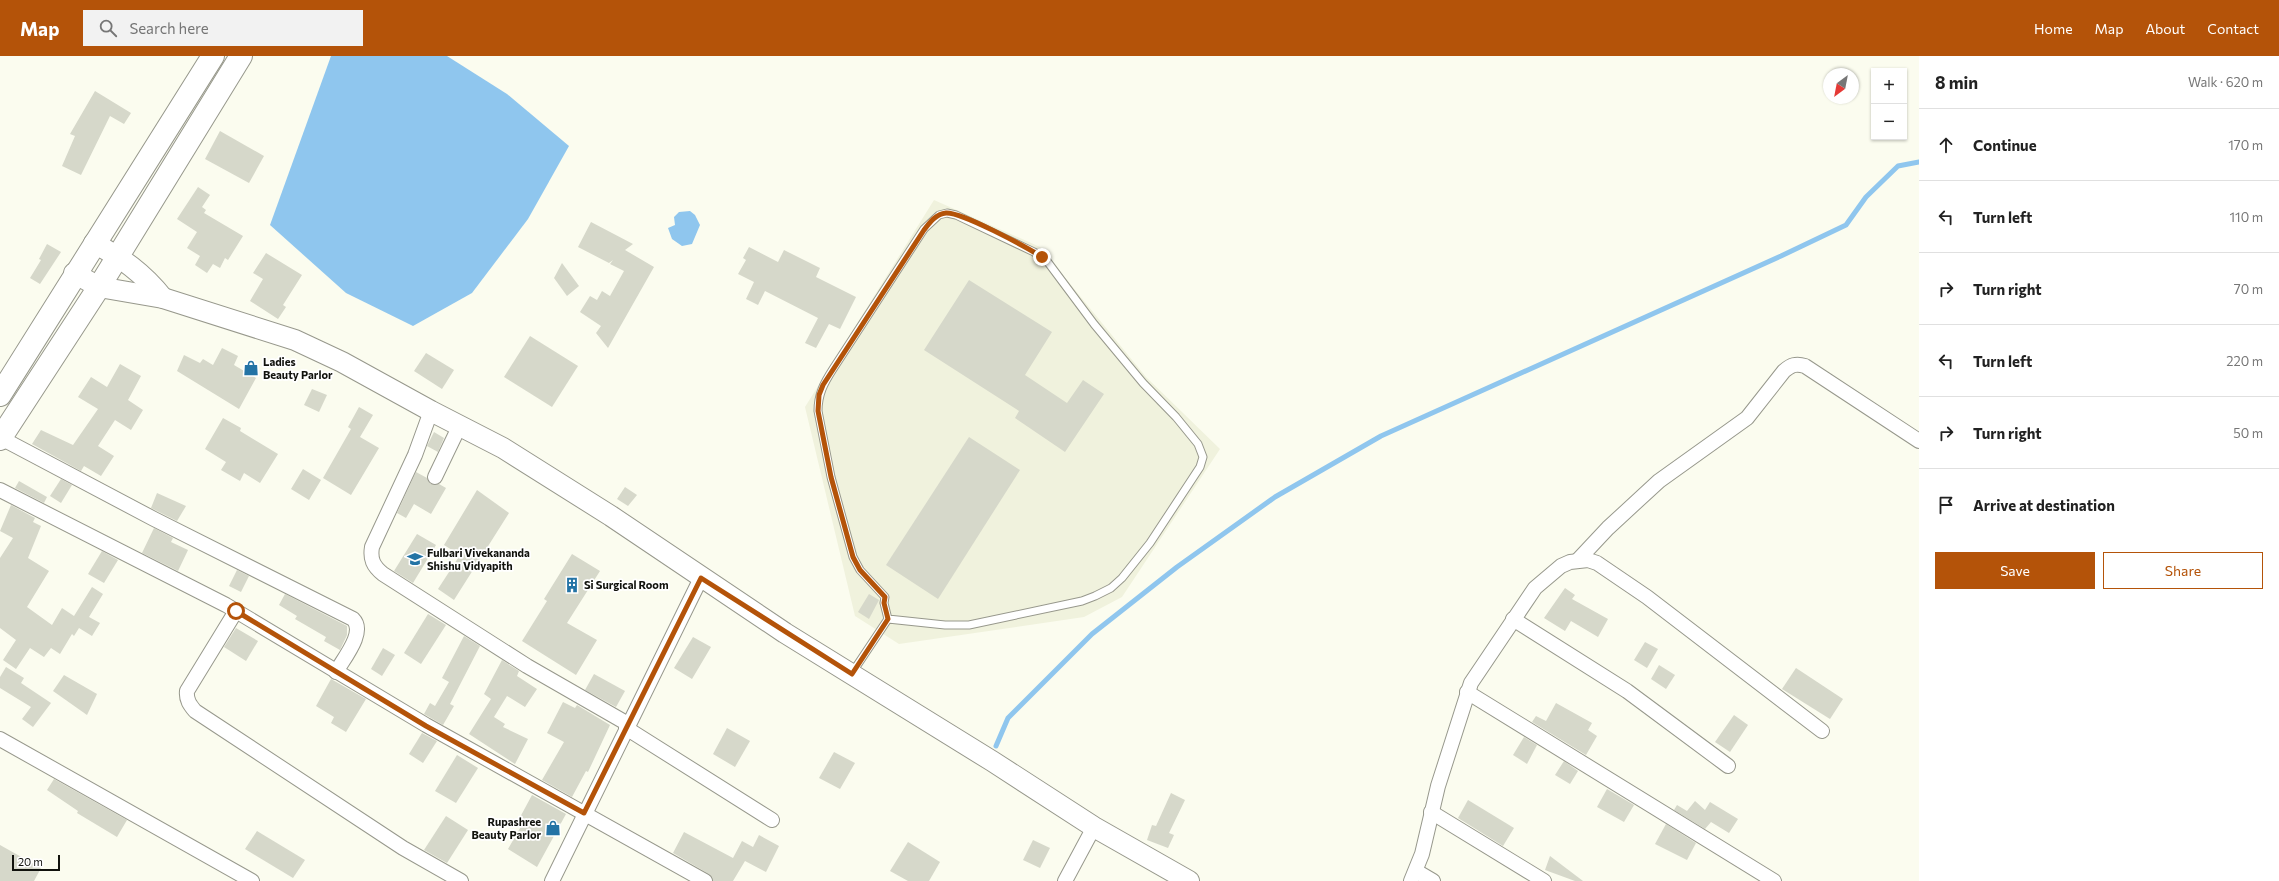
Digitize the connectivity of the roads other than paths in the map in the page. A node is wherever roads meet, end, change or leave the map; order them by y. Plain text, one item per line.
1 (213, 56) edge
2 (241, 56) edge
3 (94, 243) junction
4 (118, 256) junction
5 (74, 274) junction
6 (99, 287) junction
7 (163, 298) junction
8 (0, 395) edge
9 (431, 411) junction
10 (460, 425) junction
11 (0, 439) edge
12 (1919, 441) edge
13 (435, 477) dead end
14 (0, 490) edge
15 (1578, 560) junction
16 (701, 578) junction
17 (236, 611) junction
18 (888, 619) junction
19 (1513, 619) junction
20 (336, 672) junction
21 (852, 674) junction
22 (1467, 692) junction
23 (627, 726) junction
24 (1822, 731) dead end
25 (0, 739) edge
26 (1728, 766) dead end
27 (1431, 812) junction
28 (584, 813) junction
29 (772, 820) dead end
30 (1094, 827) junction
31 (1414, 876) edge
32 (252, 881) edge
33 (461, 881) edge
34 (552, 881) edge
35 (705, 881) edge
36 (1065, 881) edge
37 (1189, 881) edge
38 (1434, 881) edge
39 (1544, 881) edge
40 (1774, 881) edge

1 - 3 highway
2 - 4 highway
3 - 4 main road
3 - 5 highway
4 - 6 highway
4 - 7 main road
5 - 6 main road
5 - 8 highway
6 - 7 main road
6 - 11 highway
7 - 9 main road
9 - 10 main road
9 - 23 street
10 - 13 street
10 - 16 main road
11 - 20 street
12 - 15 street
14 - 17 street
15 - 19 street
15 - 24 street
16 - 21 main road
16 - 23 street
17 - 20 street
17 - 33 street
18 - 18 lane
18 - 21 lane
19 - 22 street
19 - 26 street
20 - 28 street
21 - 30 main road
22 - 27 street
22 - 40 street
23 - 28 street
23 - 29 street
25 - 32 street
27 - 31 street
27 - 39 street
28 - 34 street
28 - 35 street
30 - 36 street
30 - 37 main road
31 - 38 street

